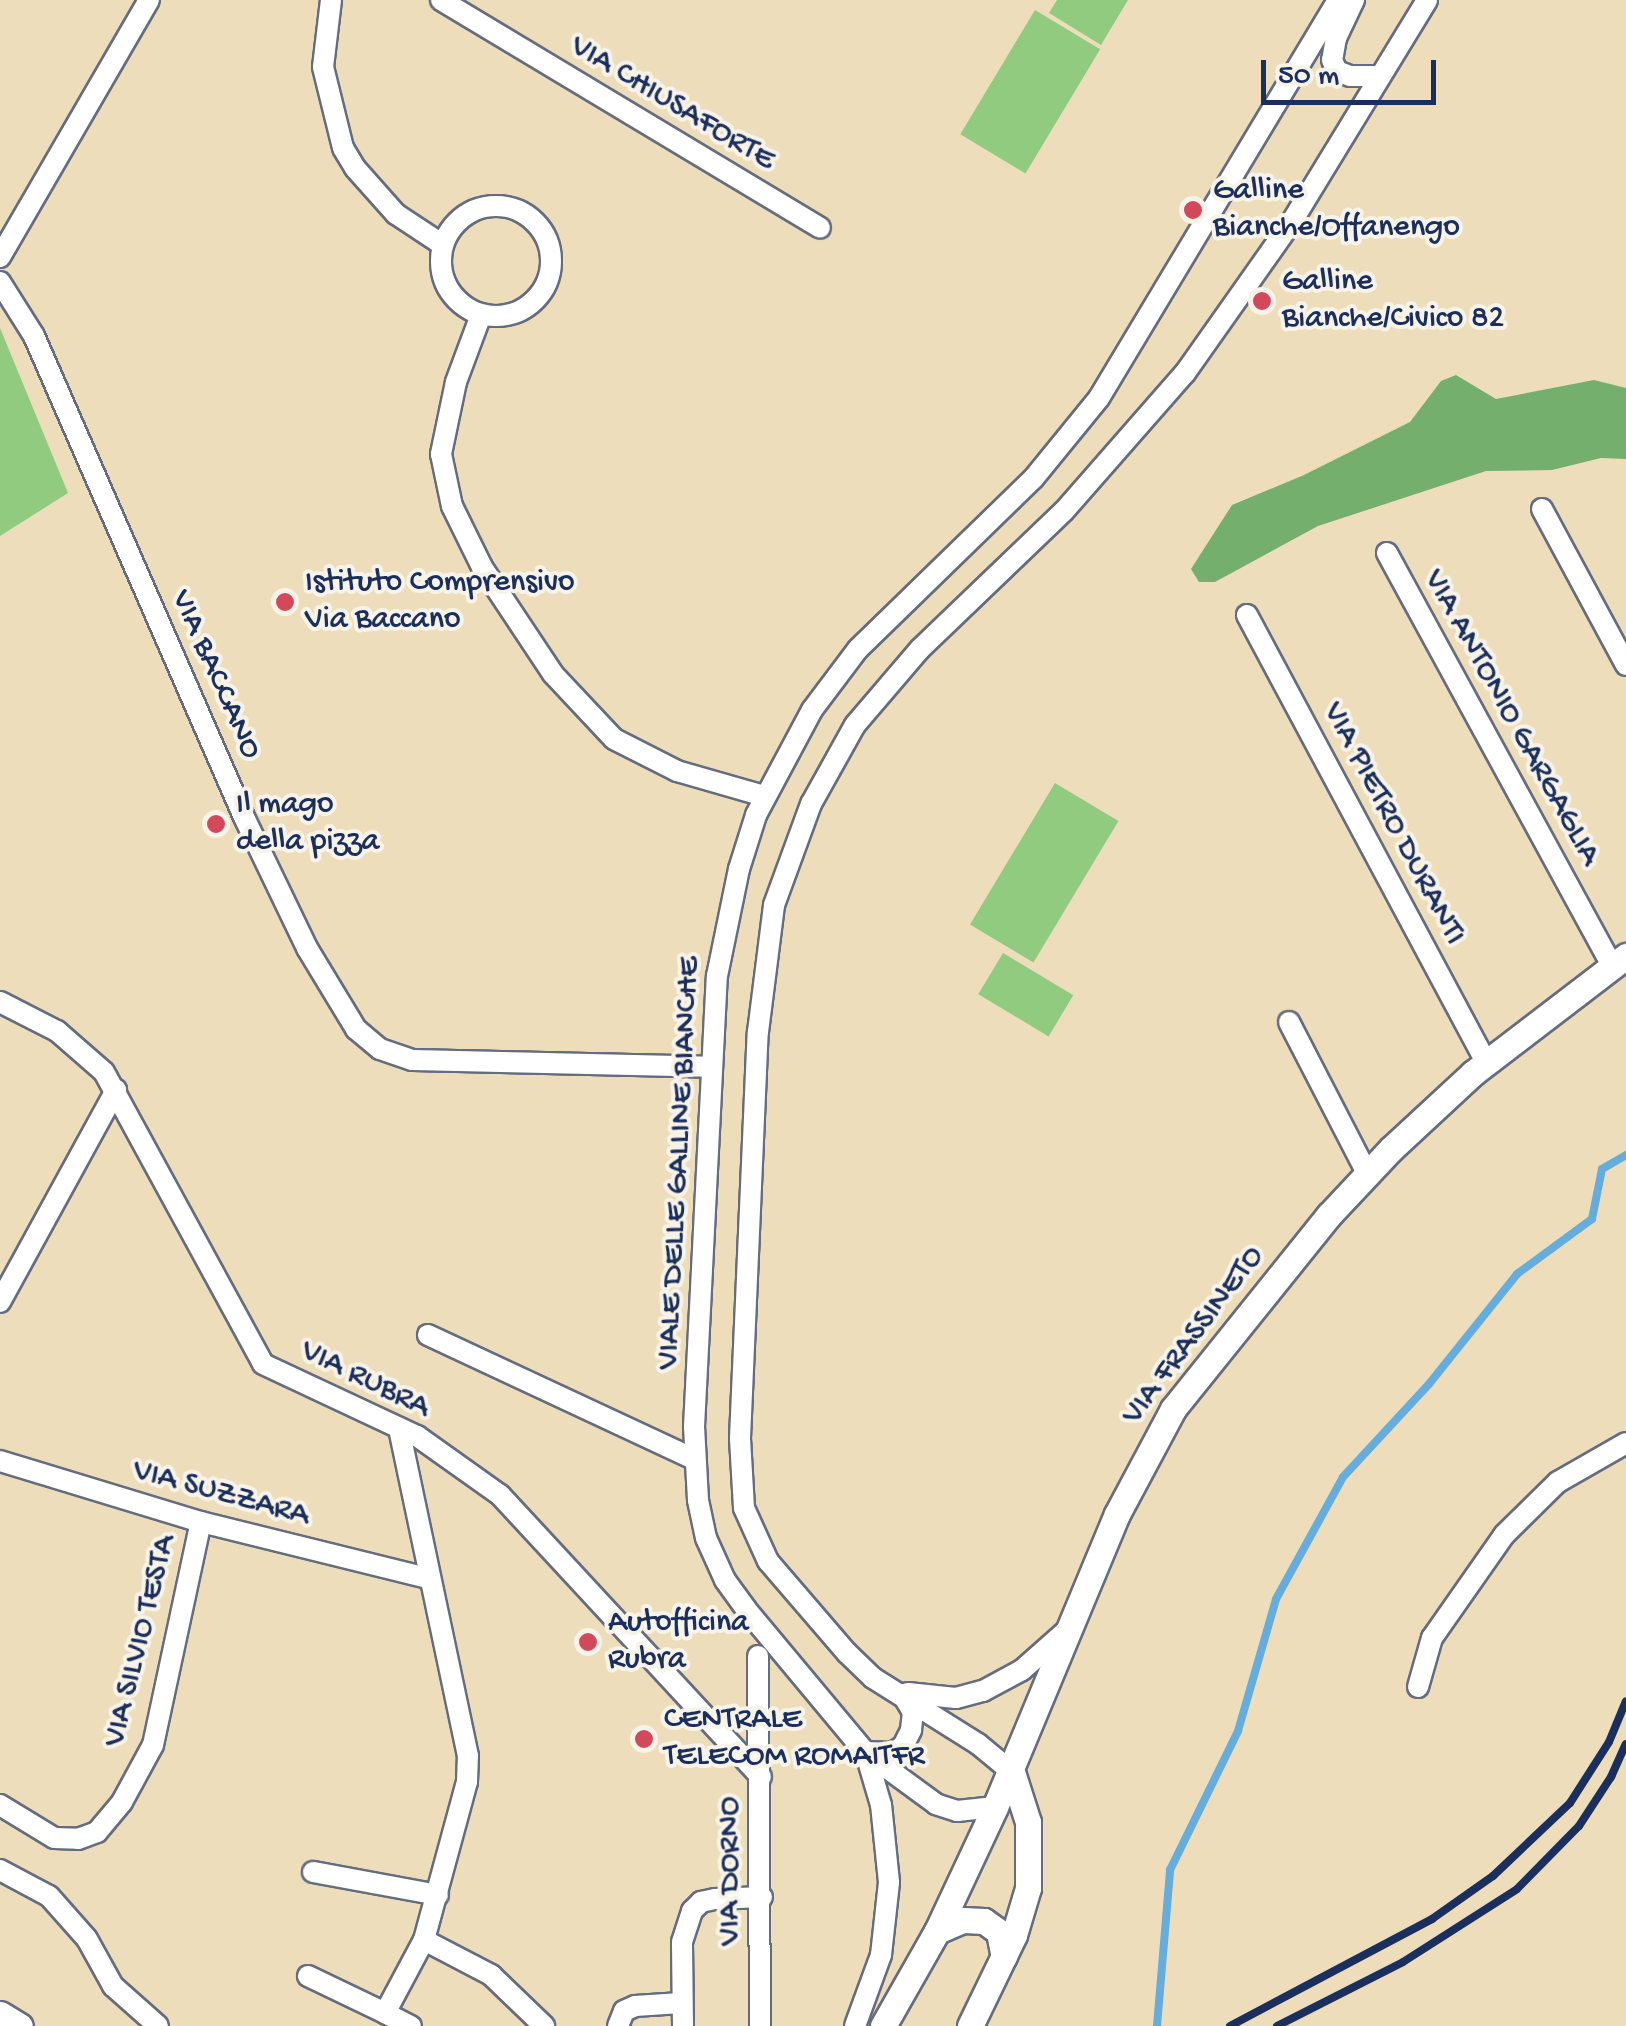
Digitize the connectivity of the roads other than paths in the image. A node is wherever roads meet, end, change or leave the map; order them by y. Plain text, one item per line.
1 (148, 0) edge
2 (331, 0) edge
3 (440, 0) edge
4 (1338, 0) edge
5 (1354, 0) edge
6 (1427, 0) edge
7 (1380, 76) junction
8 (820, 228) dead end
9 (443, 245) junction
10 (0, 257) edge
11 (0, 282) edge
12 (482, 315) junction
13 (1542, 510) dead end
14 (1387, 553) dead end
15 (1247, 615) dead end
16 (1626, 665) edge
17 (764, 796) junction
18 (1619, 961) edge
19 (0, 1002) edge
20 (1289, 1022) dead end
21 (1486, 1062) junction
22 (710, 1068) junction
23 (116, 1090) junction
24 (1368, 1175) junction
25 (0, 1302) edge
26 (428, 1335) dead end
27 (399, 1428) junction
28 (1626, 1443) edge
29 (694, 1460) junction
30 (0, 1461) edge
31 (200, 1522) junction
32 (428, 1578) junction
33 (1072, 1626) junction
34 (758, 1656) dead end
35 (1418, 1687) dead end
36 (901, 1692) junction
37 (865, 1752) junction
38 (1012, 1772) junction
39 (761, 1778) junction
40 (0, 1804) edge
41 (995, 1808) junction
42 (0, 1870) edge
43 (314, 1872) dead end
44 (438, 1894) junction
45 (762, 1897) junction
46 (936, 1931) junction
47 (424, 1940) junction
48 (1004, 1957) junction
49 (308, 1976) dead end
50 (681, 2004) junction
51 (386, 2013) junction
52 (0, 2014) edge
53 (20, 2026) edge
54 (158, 2026) edge
55 (412, 2026) edge
56 (544, 2026) edge
57 (618, 2026) edge
58 (683, 2026) edge
59 (760, 2026) edge
60 (854, 2026) edge
61 (883, 2026) edge
62 (970, 2026) edge

1 - 10 street
2 - 9 street
3 - 8 street, VIA CHIUSAFORTE
4 - 17 street, VIALE DELLE GALLINE BIANCHE
5 - 7 street
6 - 7 street
7 - 36 street
9 - 12 street
9 - 12 street
11 - 22 street, VIA BACCANO
12 - 17 street
13 - 16 street
14 - 18 street, VIA ANTONIO GARGAGLIA
15 - 21 street, VIA PIETRO DURANTI
17 - 22 street, VIALE DELLE GALLINE BIANCHE
18 - 21 street, VIA FRASSINETO
19 - 23 street, VIA RUBRA
20 - 24 street
21 - 24 street, VIA FRASSINETO
22 - 29 street, VIALE DELLE GALLINE BIANCHE
23 - 25 street
23 - 27 street, VIA RUBRA
24 - 33 street, VIA FRASSINETO
26 - 29 street
27 - 32 street
27 - 39 street, VIA RUBRA
28 - 35 street
29 - 37 street, VIALE DELLE GALLINE BIANCHE
30 - 31 street, VIA SUZZARA
31 - 32 street, VIA SUZZARA
31 - 40 street, VIA SILVIO TESTA
32 - 44 street
33 - 36 street
33 - 38 street, VIA FRASSINETO
34 - 39 street, VIA DORNO
36 - 37 street
36 - 38 street
37 - 41 street, VIALE DELLE GALLINE BIANCHE
37 - 60 street, VIALE DELLE GALLINE BIANCHE
38 - 41 street, VIA FRASSINETO
38 - 48 street
39 - 45 street, VIA DORNO
41 - 46 street, VIA FRASSINETO
42 - 54 street
43 - 44 street
44 - 47 street
45 - 50 street
45 - 59 street, VIA DORNO
46 - 48 street
46 - 61 street, VIA FRASSINETO
47 - 51 street
47 - 56 street
48 - 62 street
49 - 51 street
50 - 57 street
50 - 58 street
51 - 55 street
52 - 53 street

